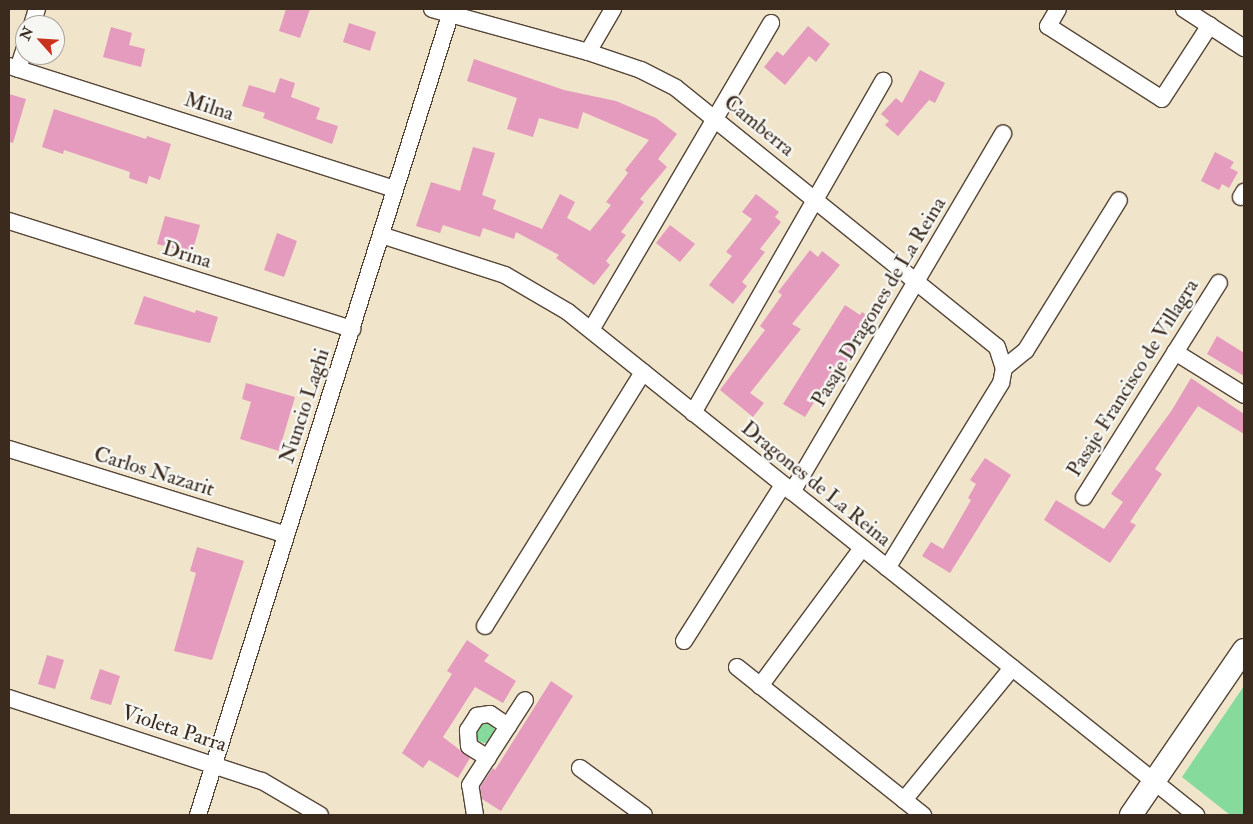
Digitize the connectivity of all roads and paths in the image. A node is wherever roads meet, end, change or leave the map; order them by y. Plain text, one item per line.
1 (432, 9) edge
2 (613, 9) edge
3 (1058, 9) edge
4 (1184, 9) edge
5 (452, 12) edge
6 (771, 23) dead end
7 (1210, 25) junction
8 (1244, 48) edge
9 (588, 52) junction
10 (14, 68) edge
11 (883, 81) dead end
12 (716, 118) junction
13 (1003, 134) dead end
14 (395, 189) junction
15 (815, 199) junction
16 (1119, 200) dead end
17 (9, 221) edge
18 (381, 235) junction
19 (916, 282) junction
20 (1219, 283) dead end
21 (352, 329) junction
22 (591, 330) junction
23 (1175, 352) junction
24 (1004, 368) junction
25 (643, 372) junction
26 (1244, 395) edge
27 (693, 413) junction
28 (9, 449) edge
29 (788, 488) junction
30 (1084, 497) dead end
31 (286, 535) junction
32 (862, 548) junction
33 (887, 568) junction
34 (485, 626) dead end
35 (684, 642) dead end
36 (1244, 650) edge
37 (736, 667) dead end
38 (1012, 668) junction
39 (760, 686) junction
40 (9, 698) edge
41 (525, 700) dead end
42 (508, 726) junction
43 (488, 758) junction
44 (214, 764) junction
45 (580, 768) dead end
46 (1154, 781) junction
47 (904, 800) junction
48 (198, 815) edge
49 (320, 815) edge
50 (475, 815) edge
51 (644, 815) edge
52 (923, 815) edge
53 (1131, 815) edge
54 (1196, 815) edge

1 - 5 street, Camberra
2 - 9 street
3 - 7 street
4 - 7 street
5 - 9 street, Camberra
5 - 14 street, Nuncio Laghi
6 - 12 street
7 - 8 street
9 - 12 street, Camberra
10 - 14 street, Milna
11 - 15 street
12 - 15 street, Camberra
12 - 22 street
13 - 19 street, Pasaje Dragones de La Reina
14 - 18 street, Nuncio Laghi
15 - 19 street, Camberra
15 - 27 street
16 - 24 street
17 - 21 street, Drina
18 - 21 street, Nuncio Laghi
18 - 22 street, Dragones de La Reina
19 - 24 street, Camberra
19 - 29 street, Pasaje Dragones de La Reina
20 - 23 street, Pasaje Francisco de Villagra
21 - 31 street, Nuncio Laghi
22 - 25 street, Dragones de La Reina
23 - 26 street
23 - 30 street, Pasaje Francisco de Villagra
24 - 33 street
25 - 27 street, Dragones de La Reina
25 - 34 street
27 - 29 street, Dragones de La Reina
28 - 31 street, Carlos Nazarit
29 - 32 street, Dragones de La Reina
29 - 35 street, Pasaje Dragones de La Reina
31 - 44 street, Nuncio Laghi
32 - 33 street, Dragones de La Reina
32 - 39 street
33 - 38 street, Dragones de La Reina
36 - 46 street
37 - 39 street
38 - 46 street, Dragones de La Reina
38 - 47 street
39 - 47 street
40 - 44 street, Violeta Parra
41 - 42 street
42 - 43 street
42 - 43 street
43 - 50 street
44 - 48 street, Nuncio Laghi
44 - 49 street, Violeta Parra
45 - 51 street
46 - 53 street
46 - 54 street, Dragones de La Reina
47 - 52 street

